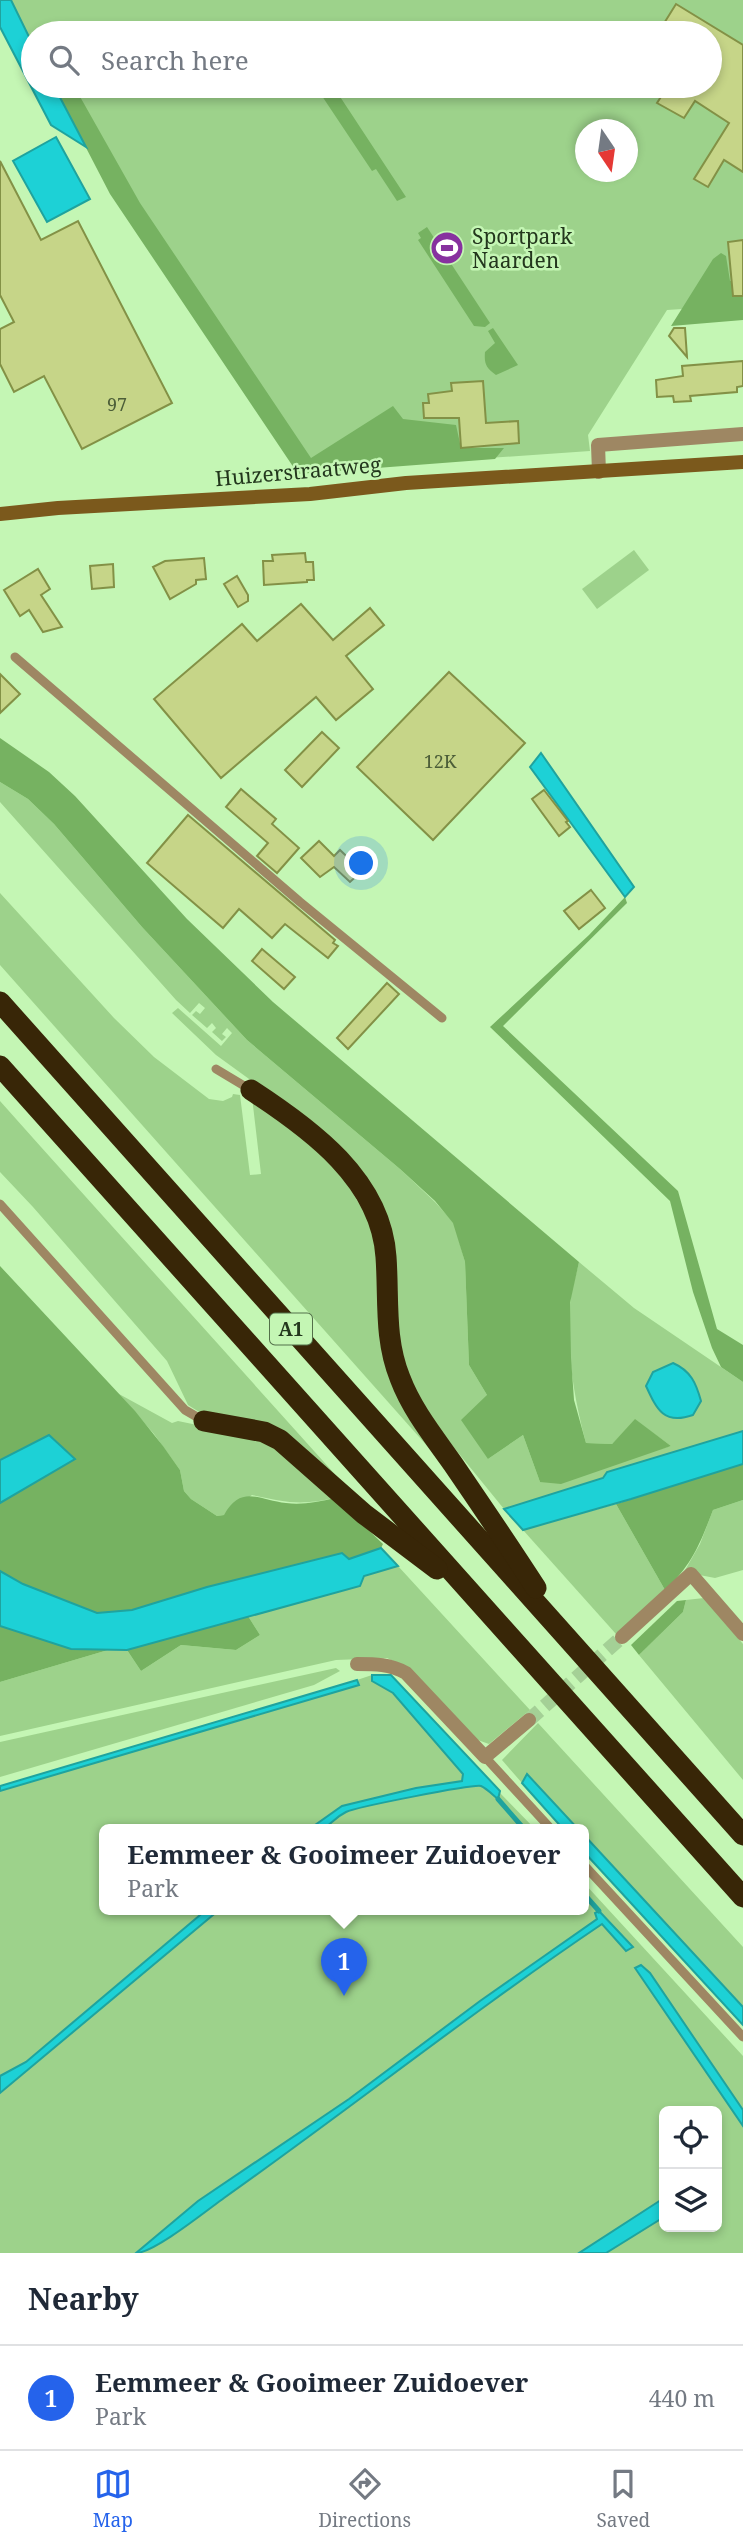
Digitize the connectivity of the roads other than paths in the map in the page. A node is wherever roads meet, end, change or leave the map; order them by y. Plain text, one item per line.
1 (743, 434) edge
2 (743, 462) edge
3 (599, 472) junction
4 (0, 513) edge
5 (15, 657) dead end
6 (0, 1002) edge
7 (442, 1018) dead end
8 (0, 1066) edge
9 (216, 1069) dead end
10 (251, 1090) joint
11 (0, 1204) edge
12 (204, 1420) joint
13 (473, 1595) junction
14 (743, 1634) edge
15 (622, 1637) tunnel mouth
16 (583, 1656) junction
17 (358, 1664) dead end
18 (529, 1720) tunnel mouth
19 (485, 1757) junction
20 (546, 1824) edge
21 (743, 1835) edge
22 (589, 1870) edge
23 (743, 1897) edge
24 (743, 2037) edge

1 - 3 street
2 - 3 street, Huizerstraatweg
3 - 4 street, Huizerstraatweg
5 - 7 lane
6 - 16 highway, A1
8 - 13 highway, A1
9 - 10 lane, A1
10 - 16 highway, A1
11 - 12 lane, A1
12 - 13 highway, A1
13 - 23 highway, A1
14 - 15 street
16 - 21 highway, A1
17 - 19 street
18 - 19 street
19 - 20 lane
22 - 24 lane

